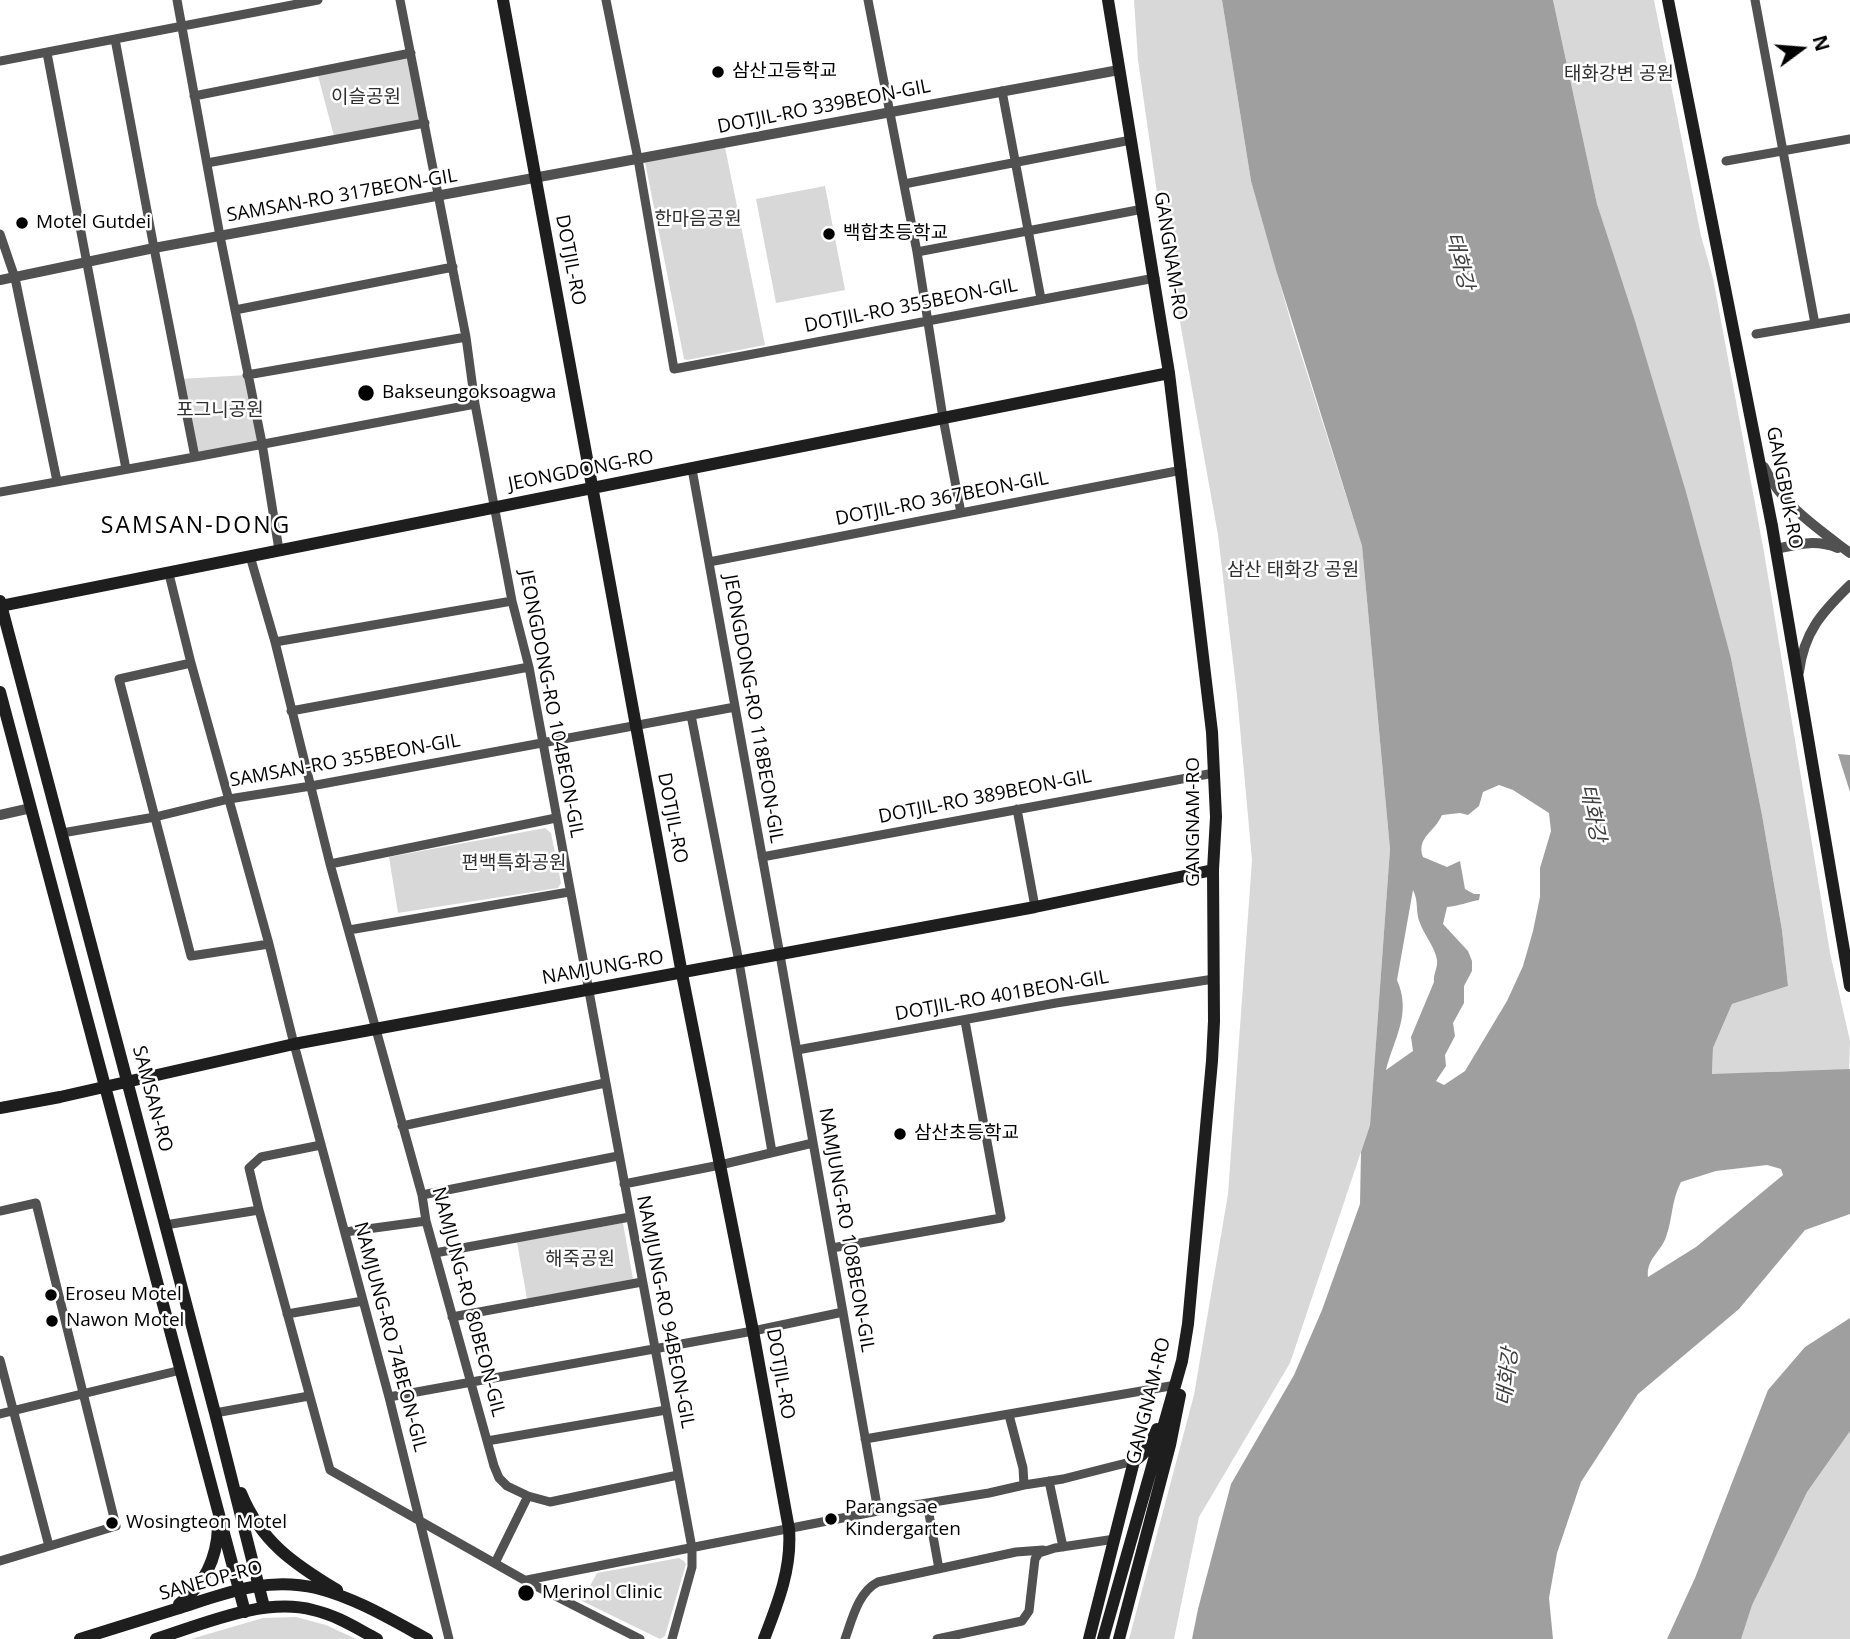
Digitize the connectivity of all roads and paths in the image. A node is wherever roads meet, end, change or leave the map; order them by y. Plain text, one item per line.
1 (177, 0) edge
2 (318, 0) edge
3 (400, 0) edge
4 (503, 0) edge
5 (606, 0) edge
6 (868, 0) edge
7 (1109, 0) edge
8 (1668, 0) edge
9 (1755, 0) edge
10 (181, 25) junction
11 (115, 38) junction
12 (47, 53) junction
13 (411, 53) junction
14 (0, 61) edge
15 (1119, 70) junction
16 (1002, 92) junction
17 (194, 96) junction
18 (890, 113) junction
19 (425, 123) junction
20 (1850, 139) edge
21 (1131, 140) junction
22 (1783, 152) junction
23 (638, 159) junction
24 (1726, 161) dead end
25 (1015, 162) junction
26 (206, 163) junction
27 (536, 178) junction
28 (904, 184) junction
29 (439, 197) junction
30 (1143, 209) junction
31 (1028, 231) junction
32 (0, 234) edge
33 (220, 236) junction
34 (153, 248) junction
35 (917, 252) junction
36 (87, 262) junction
37 (453, 267) junction
38 (15, 278) junction
39 (1155, 278) junction
40 (0, 280) edge
41 (1041, 299) junction
42 (235, 310) junction
43 (1850, 318) edge
44 (927, 321) junction
45 (1815, 324) junction
46 (1756, 334) dead end
47 (467, 337) junction
48 (1169, 373) junction
49 (247, 375) junction
50 (475, 404) junction
51 (943, 418) junction
52 (262, 443) junction
53 (1758, 454) junction
54 (195, 457) junction
55 (126, 469) junction
56 (692, 469) junction
57 (1182, 470) junction
58 (57, 481) junction
59 (593, 488) junction
60 (0, 492) edge
61 (494, 507) junction
62 (961, 513) junction
63 (1776, 549) junction
64 (279, 550) junction
65 (1850, 553) edge
66 (250, 556) junction
67 (709, 562) junction
68 (169, 574) junction
69 (1850, 585) edge
70 (512, 601) junction
71 (0, 605) edge
72 (275, 642) junction
73 (191, 663) junction
74 (529, 667) junction
75 (1798, 682) junction
76 (0, 692) edge
77 (735, 707) junction
78 (291, 711) junction
79 (691, 715) junction
80 (636, 726) junction
81 (542, 743) junction
82 (1214, 773) junction
83 (311, 786) junction
84 (229, 799) junction
85 (31, 808) junction
86 (1017, 809) junction
87 (0, 815) edge
88 (155, 817) junction
89 (556, 818) junction
90 (62, 833) junction
91 (762, 857) junction
92 (330, 864) junction
93 (1213, 870) junction
94 (569, 891) junction
95 (1035, 907) junction
96 (349, 930) junction
97 (269, 944) junction
98 (780, 955) junction
99 (739, 962) junction
100 (682, 974) junction
101 (1214, 979) junction
102 (1850, 986) edge
103 (587, 990) junction
104 (965, 1021) junction
105 (376, 1030) junction
106 (294, 1044) junction
107 (797, 1051) junction
108 (128, 1081) junction
109 (605, 1083) junction
110 (106, 1087) junction
111 (0, 1108) edge
112 (402, 1126) junction
113 (813, 1143) junction
114 (321, 1145) junction
115 (772, 1152) junction
116 (618, 1156) junction
117 (720, 1164) junction
118 (624, 1184) junction
119 (422, 1195) junction
120 (259, 1210) junction
121 (0, 1211) edge
122 (630, 1217) junction
123 (426, 1221) junction
124 (165, 1225) junction
125 (345, 1232) junction
126 (832, 1248) junction
127 (435, 1253) junction
128 (642, 1282) junction
129 (363, 1301) junction
130 (843, 1312) junction
131 (287, 1314) junction
132 (452, 1317) junction
133 (1188, 1324) junction
134 (753, 1331) junction
135 (654, 1348) junction
136 (0, 1360) edge
137 (181, 1370) junction
138 (470, 1382) junction
139 (1176, 1385) junction
140 (83, 1393) junction
141 (309, 1396) junction
142 (389, 1397) junction
143 (1169, 1409) junction
144 (666, 1410) junction
145 (14, 1411) junction
146 (215, 1413) junction
147 (0, 1414) edge
148 (1009, 1415) junction
149 (865, 1439) junction
150 (487, 1441) junction
151 (225, 1451) junction
152 (1135, 1461) junction
153 (678, 1475) junction
154 (1049, 1481) junction
155 (1024, 1485) junction
156 (528, 1496) junction
157 (927, 1503) junction
158 (217, 1506) junction
159 (878, 1511) junction
160 (419, 1521) junction
161 (789, 1529) junction
162 (1115, 1539) junction
163 (49, 1546) junction
164 (1063, 1547) junction
165 (692, 1548) junction
166 (1043, 1550) junction
167 (0, 1561) edge
168 (495, 1563) junction
169 (939, 1569) junction
170 (526, 1581) junction
171 (258, 1585) junction
172 (239, 1589) junction
173 (358, 1603) junction
174 (264, 1607) junction
175 (168, 1611) junction
176 (245, 1612) junction
177 (79, 1639) edge
178 (156, 1639) edge
179 (377, 1639) edge
180 (427, 1639) edge
181 (449, 1639) edge
182 (640, 1639) edge
183 (672, 1639) edge
184 (764, 1639) edge
185 (845, 1639) edge
186 (937, 1639) edge
187 (1088, 1639) edge
188 (1103, 1639) edge
189 (1119, 1639) edge

1 - 10 street
2 - 10 street
3 - 13 street, JEONGDONG-RO 104BEON-GIL
4 - 27 main road, DOTJIL-RO
5 - 23 street
6 - 18 street
7 - 15 main road, GANGNAM-RO
8 - 53 main road, GANGBUK-RO
9 - 22 street
10 - 11 street
10 - 17 street
11 - 12 street
11 - 34 street
12 - 14 street
12 - 36 street
13 - 17 street
13 - 19 street, JEONGDONG-RO 104BEON-GIL
15 - 16 street, DOTJIL-RO 339BEON-GIL
15 - 21 main road, GANGNAM-RO
16 - 18 street, DOTJIL-RO 339BEON-GIL
16 - 25 street
17 - 26 street
18 - 23 street, DOTJIL-RO 339BEON-GIL
18 - 28 street
19 - 26 street
19 - 29 street, JEONGDONG-RO 104BEON-GIL
20 - 22 street
21 - 25 street
21 - 30 main road, GANGNAM-RO
22 - 24 street
22 - 45 street
23 - 27 street, DOTJIL-RO 339BEON-GIL
23 - 44 street, DOTJIL-RO 355BEON-GIL
25 - 28 street
25 - 31 street
26 - 33 street
27 - 29 street, SAMSAN-RO 317BEON-GIL
27 - 59 main road, DOTJIL-RO
28 - 35 street
29 - 33 street, SAMSAN-RO 317BEON-GIL
29 - 37 street, JEONGDONG-RO 104BEON-GIL
30 - 31 street
30 - 39 main road, GANGNAM-RO
31 - 35 street
31 - 41 street
32 - 38 street
33 - 34 street, SAMSAN-RO 317BEON-GIL
33 - 42 street
34 - 36 street, SAMSAN-RO 317BEON-GIL
34 - 54 street
35 - 44 street
36 - 38 street, SAMSAN-RO 317BEON-GIL
36 - 55 street
37 - 42 street
37 - 47 street, JEONGDONG-RO 104BEON-GIL
38 - 40 street, SAMSAN-RO 317BEON-GIL
38 - 58 street
39 - 41 street, DOTJIL-RO 355BEON-GIL
39 - 48 main road, GANGNAM-RO
41 - 44 street, DOTJIL-RO 355BEON-GIL
42 - 49 street
43 - 45 street
44 - 51 street
45 - 46 street
47 - 49 street
47 - 50 street, JEONGDONG-RO 104BEON-GIL
48 - 51 main road, JEONGDONG-RO
48 - 57 main road, GANGNAM-RO
49 - 52 street
50 - 52 street
50 - 61 street, JEONGDONG-RO 104BEON-GIL
51 - 56 main road, JEONGDONG-RO
51 - 62 street
52 - 54 street
52 - 64 street
53 - 63 main road, GANGBUK-RO
53 - 65 street
54 - 55 street
55 - 58 street
56 - 59 main road, JEONGDONG-RO
56 - 67 street, JEONGDONG-RO 118BEON-GIL
57 - 62 street, DOTJIL-RO 367BEON-GIL
57 - 82 main road, GANGNAM-RO
58 - 60 street
59 - 61 main road, JEONGDONG-RO
59 - 80 main road, DOTJIL-RO
61 - 64 main road, JEONGDONG-RO
61 - 70 street, JEONGDONG-RO 104BEON-GIL
62 - 67 street, DOTJIL-RO 367BEON-GIL
63 - 65 street
63 - 75 main road, GANGBUK-RO
64 - 66 main road, JEONGDONG-RO
66 - 68 main road, JEONGDONG-RO
66 - 72 street, NAMJUNG-RO 80BEON-GIL
67 - 77 street, JEONGDONG-RO 118BEON-GIL
68 - 71 main road, JEONGDONG-RO
68 - 73 street, NAMJUNG-RO 74BEON-GIL
69 - 75 street
70 - 72 street
70 - 74 street, JEONGDONG-RO 104BEON-GIL
71 - 90 main road, SAMSAN-RO
72 - 78 street, NAMJUNG-RO 80BEON-GIL
73 - 84 street, NAMJUNG-RO 74BEON-GIL
73 - 88 street
74 - 78 street
74 - 81 street, JEONGDONG-RO 104BEON-GIL
75 - 102 main road, GANGBUK-RO
76 - 85 main road
77 - 79 street, SAMSAN-RO 355BEON-GIL
77 - 91 street, JEONGDONG-RO 118BEON-GIL
78 - 83 street, NAMJUNG-RO 80BEON-GIL
79 - 80 street, SAMSAN-RO 355BEON-GIL
79 - 99 street
80 - 81 street, SAMSAN-RO 355BEON-GIL
80 - 100 main road, DOTJIL-RO
81 - 83 street, SAMSAN-RO 355BEON-GIL
81 - 89 street, JEONGDONG-RO 104BEON-GIL
82 - 86 street, DOTJIL-RO 389BEON-GIL
82 - 93 main road, GANGNAM-RO
83 - 84 street, SAMSAN-RO 355BEON-GIL
83 - 92 street, NAMJUNG-RO 80BEON-GIL
84 - 88 street, SAMSAN-RO 355BEON-GIL
84 - 97 street, NAMJUNG-RO 74BEON-GIL
85 - 87 street
85 - 110 main road
86 - 91 street, DOTJIL-RO 389BEON-GIL
86 - 95 street
88 - 90 street, SAMSAN-RO 355BEON-GIL
88 - 97 street
89 - 92 street
89 - 94 street, JEONGDONG-RO 104BEON-GIL
90 - 108 main road, SAMSAN-RO
91 - 98 street, JEONGDONG-RO 118BEON-GIL
92 - 96 street, NAMJUNG-RO 80BEON-GIL
93 - 95 main road, NAMJUNG-RO
93 - 101 main road, GANGNAM-RO
94 - 96 street
94 - 103 street, JEONGDONG-RO 104BEON-GIL
95 - 98 main road, NAMJUNG-RO
96 - 105 street, NAMJUNG-RO 80BEON-GIL
97 - 106 street, NAMJUNG-RO 74BEON-GIL
98 - 99 main road, NAMJUNG-RO
98 - 107 street, NAMJUNG-RO 108BEON-GIL
99 - 100 main road, NAMJUNG-RO
99 - 115 street
100 - 103 main road, NAMJUNG-RO
100 - 117 main road, DOTJIL-RO
101 - 104 street, DOTJIL-RO 401BEON-GIL
101 - 133 main road, GANGNAM-RO
103 - 105 main road, NAMJUNG-RO
103 - 109 street, NAMJUNG-RO 94BEON-GIL
104 - 107 street, DOTJIL-RO 401BEON-GIL
104 - 126 street
105 - 106 main road, NAMJUNG-RO
105 - 112 street, NAMJUNG-RO 80BEON-GIL
106 - 108 main road, NAMJUNG-RO
106 - 114 street, NAMJUNG-RO 74BEON-GIL
107 - 113 street, NAMJUNG-RO 108BEON-GIL
108 - 110 main road, NAMJUNG-RO
108 - 124 main road, SAMSAN-RO
109 - 112 street
109 - 116 street, NAMJUNG-RO 94BEON-GIL
110 - 111 main road, NAMJUNG-RO
110 - 137 main road
112 - 119 street, NAMJUNG-RO 80BEON-GIL
113 - 115 street
113 - 126 street, NAMJUNG-RO 108BEON-GIL
114 - 120 street
114 - 125 street, NAMJUNG-RO 74BEON-GIL
115 - 117 street
116 - 118 street, NAMJUNG-RO 94BEON-GIL
116 - 119 street
117 - 118 street
117 - 134 main road, DOTJIL-RO
118 - 122 street, NAMJUNG-RO 94BEON-GIL
119 - 123 street, NAMJUNG-RO 80BEON-GIL
120 - 124 street
120 - 131 street
121 - 140 street
122 - 127 street
122 - 128 street, NAMJUNG-RO 94BEON-GIL
123 - 125 street
123 - 127 street, NAMJUNG-RO 80BEON-GIL
124 - 146 main road, SAMSAN-RO
125 - 129 street, NAMJUNG-RO 74BEON-GIL
126 - 130 street, NAMJUNG-RO 108BEON-GIL
127 - 132 street, NAMJUNG-RO 80BEON-GIL
128 - 132 street
128 - 135 street, NAMJUNG-RO 94BEON-GIL
129 - 131 street
129 - 142 street, NAMJUNG-RO 74BEON-GIL
130 - 134 street
130 - 149 street, NAMJUNG-RO 108BEON-GIL
131 - 141 street
132 - 138 street, NAMJUNG-RO 80BEON-GIL
133 - 139 main road, GANGNAM-RO
133 - 189 main road
134 - 135 street
134 - 161 main road, DOTJIL-RO
135 - 138 street
135 - 144 street, NAMJUNG-RO 94BEON-GIL
136 - 145 street
137 - 140 street
137 - 158 main road
138 - 142 street
138 - 150 street, NAMJUNG-RO 80BEON-GIL
139 - 143 main road, GANGNAM-RO
139 - 148 street
140 - 145 street
140 - 163 street
141 - 146 street
141 - 160 street
142 - 160 street, NAMJUNG-RO 74BEON-GIL
143 - 152 main road
143 - 188 main road, GANGNAM-RO
144 - 150 street
144 - 153 street, NAMJUNG-RO 94BEON-GIL
145 - 147 street
145 - 163 street
146 - 151 main road, SAMSAN-RO
148 - 149 street
148 - 155 street
149 - 159 street, NAMJUNG-RO 108BEON-GIL
150 - 156 street, NAMJUNG-RO 80BEON-GIL
151 - 171 main road, SAMSAN-RO
151 - 173 main road
152 - 154 street
152 - 162 main road
153 - 156 street
153 - 165 street, NAMJUNG-RO 94BEON-GIL
154 - 155 street
154 - 164 street
155 - 157 street
156 - 168 street
157 - 159 street
157 - 169 street
158 - 172 main road
158 - 175 main road
159 - 161 street
160 - 168 street
160 - 181 street, NAMJUNG-RO 74BEON-GIL
161 - 165 street
161 - 184 main road, DOTJIL-RO
162 - 164 street
162 - 187 main road
163 - 167 street
164 - 166 street
165 - 170 street
165 - 183 street, NAMJUNG-RO 94BEON-GIL
166 - 169 street
166 - 186 street
168 - 170 street
169 - 185 street
170 - 182 street
171 - 172 main road, SANEOP-RO
171 - 173 main road, SANEOP-RO
171 - 174 main road, SAMSAN-RO
172 - 175 main road, SANEOP-RO
172 - 176 main road
173 - 180 main road, SANEOP-RO
174 - 176 main road, SANEOP-RO
174 - 179 main road, SANEOP-RO
175 - 177 main road, SANEOP-RO
176 - 178 main road, SANEOP-RO

